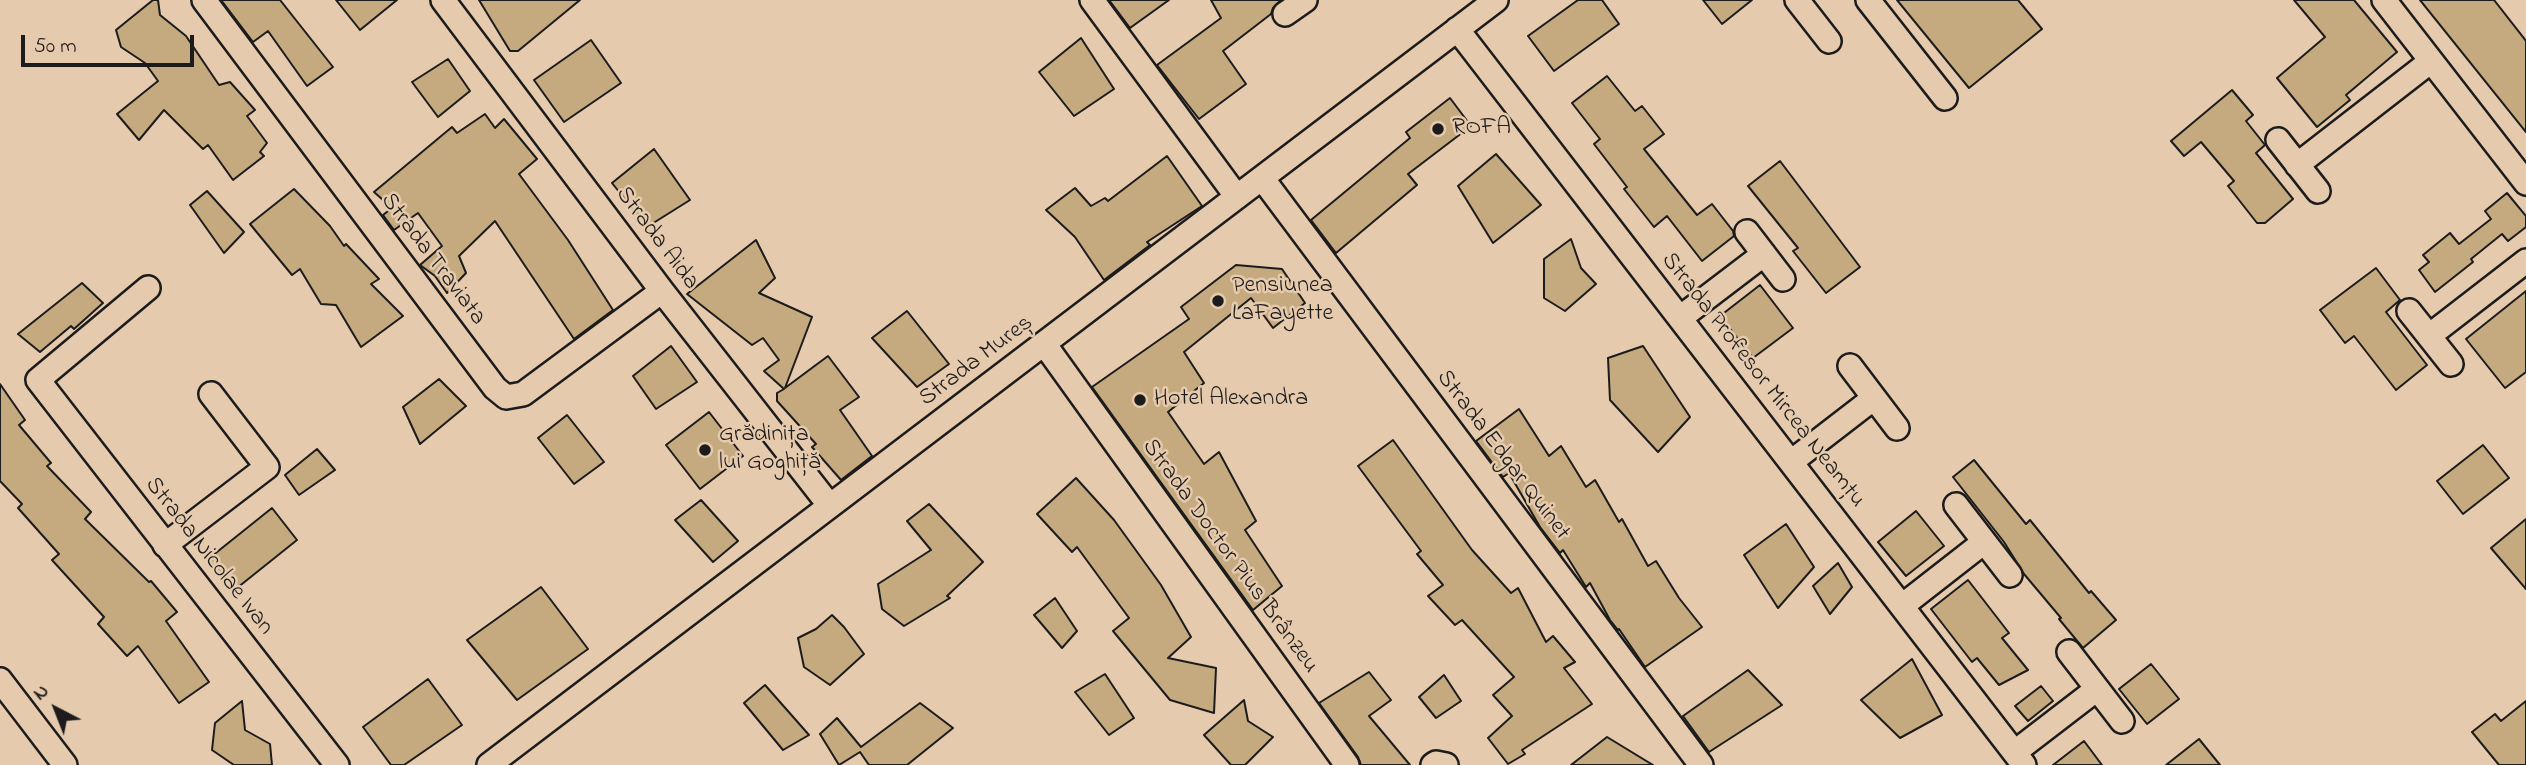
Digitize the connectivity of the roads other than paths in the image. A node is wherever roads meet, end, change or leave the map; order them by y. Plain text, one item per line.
1 (204, 0) edge
2 (443, 0) edge
3 (1092, 0) edge
4 (1305, 0) edge
5 (1496, 0) edge
6 (1797, 0) edge
7 (1868, 0) edge
8 (2384, 0) edge
9 (1285, 14) dead end
10 (1457, 29) junction
11 (1829, 41) dead end
12 (2431, 61) junction
13 (1945, 98) dead end
14 (2278, 140) dead end
15 (2298, 165) junction
16 (1262, 178) junction
17 (2526, 183) edge
18 (2318, 191) dead end
19 (1237, 197) junction
20 (1747, 232) dead end
21 (1764, 254) junction
22 (2526, 261) edge
23 (1783, 279) dead end
24 (148, 288) dead end
25 (662, 291) junction
26 (2409, 311) dead end
27 (1681, 318) junction
28 (2429, 336) junction
29 (1045, 345) junction
30 (2451, 365) dead end
31 (1850, 366) dead end
32 (211, 394) dead end
33 (1874, 398) junction
34 (1898, 428) dead end
35 (1791, 462) junction
36 (1956, 505) dead end
37 (830, 506) junction
38 (1984, 542) junction
39 (165, 545) junction
40 (2010, 575) dead end
41 (1902, 606) junction
42 (2069, 652) dead end
43 (0, 680) edge
44 (2097, 689) junction
45 (2122, 721) dead end
46 (2020, 759) edge
47 (65, 765) edge
48 (337, 765) edge
49 (489, 765) edge
50 (1347, 765) edge
51 (1433, 765) edge
52 (1446, 765) edge
53 (1701, 765) edge

1 - 25 street, Strada Traviata
2 - 25 street, Strada Aida
3 - 19 street
4 - 9 street
5 - 10 street, Strada Mureș
6 - 11 street
7 - 13 street
8 - 12 street
10 - 16 street, Strada Mureș
10 - 27 street, Strada Profesor Mircea Neamțu
12 - 15 street
12 - 17 street
14 - 15 street
15 - 18 street
16 - 19 street, Strada Mureș
16 - 53 street, Strada Edgar Quinet
19 - 29 street, Strada Mureș
20 - 21 street
21 - 23 street
21 - 27 street
22 - 28 street
24 - 39 street, Strada Nicolae Ivan
25 - 37 street, Strada Aida
26 - 28 street
27 - 35 street, Strada Profesor Mircea Neamțu
28 - 30 street
29 - 37 street, Strada Mureș
29 - 50 street, Strada Doctor Pius Brânzeu
31 - 33 street
32 - 39 street
33 - 34 street
33 - 35 street
35 - 41 street, Strada Profesor Mircea Neamțu
36 - 38 street
37 - 49 street, Strada Mureș
38 - 40 street
38 - 41 street
39 - 48 street, Strada Nicolae Ivan
41 - 46 street, Strada Profesor Mircea Neamțu
42 - 44 street
43 - 47 street
44 - 45 street
44 - 46 street
51 - 52 street

